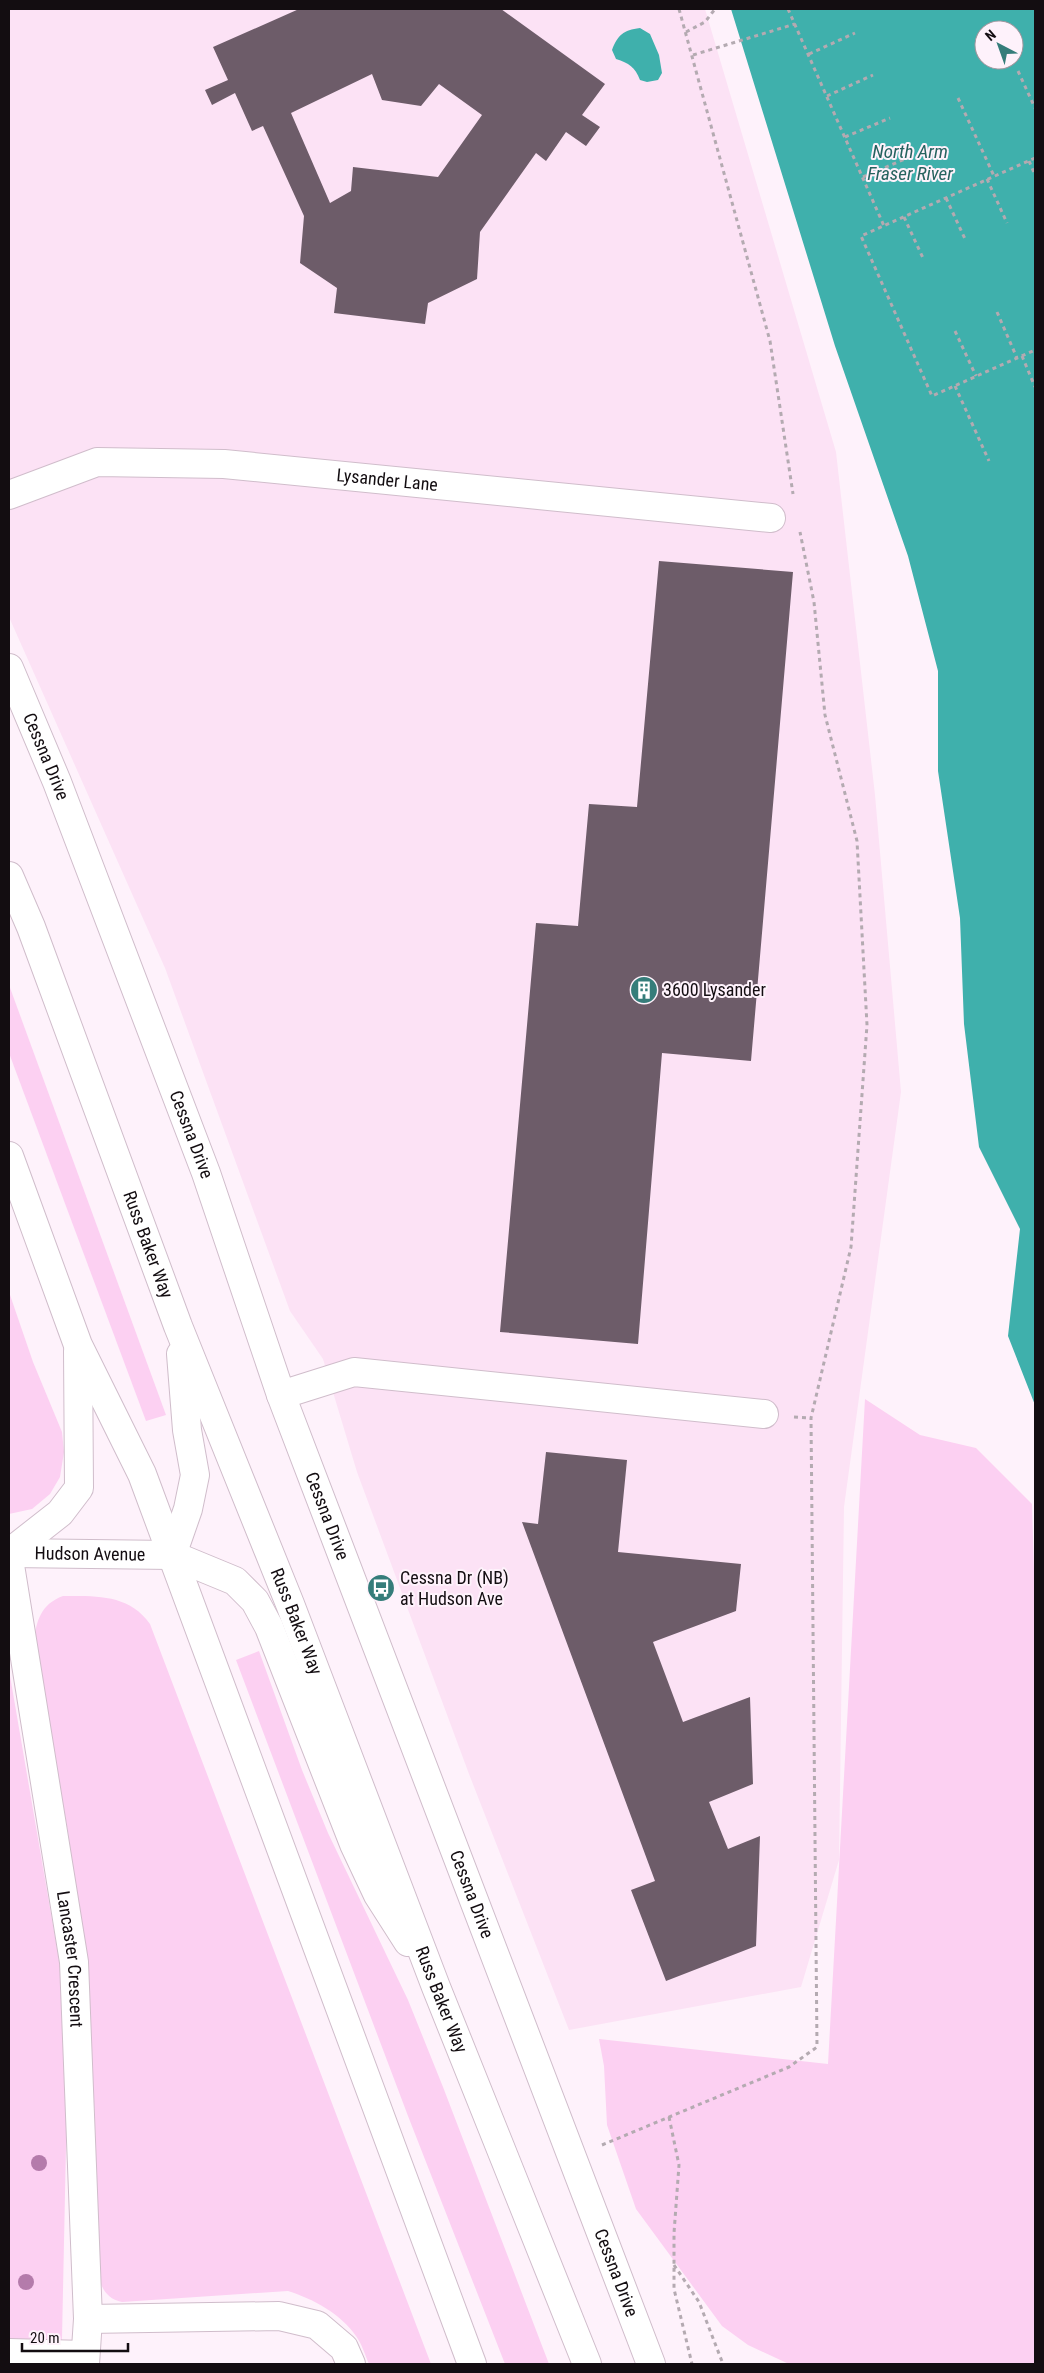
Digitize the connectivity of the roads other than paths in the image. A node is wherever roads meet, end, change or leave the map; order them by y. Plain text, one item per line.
1 (9, 495) edge
2 (770, 518) dead end
3 (9, 668) edge
4 (9, 876) edge
5 (9, 1156) edge
6 (178, 1326) junction
7 (78, 1345) junction
8 (281, 1395) junction
9 (764, 1414) dead end
10 (9, 1553) edge
11 (172, 1555) junction
12 (9, 1559) edge
13 (436, 1987) junction
14 (88, 2319) junction
15 (9, 2353) edge
16 (85, 2360) edge
17 (351, 2364) edge
18 (472, 2364) edge
19 (587, 2364) edge
20 (651, 2364) edge

1 - 2 main road, Lysander Lane
3 - 8 main road, Cessna Drive
4 - 6 main road, Russ Baker Way
5 - 7 main road
6 - 11 main road
6 - 13 main road, Russ Baker Way
7 - 10 main road
7 - 11 main road
8 - 9 main road
8 - 20 main road, Cessna Drive
10 - 11 main road, Hudson Avenue
11 - 13 main road
11 - 18 main road
12 - 14 main road, Lancaster Crescent
13 - 19 main road, Russ Baker Way
14 - 16 main road, Lancaster Crescent
14 - 17 main road
15 - 16 main road

